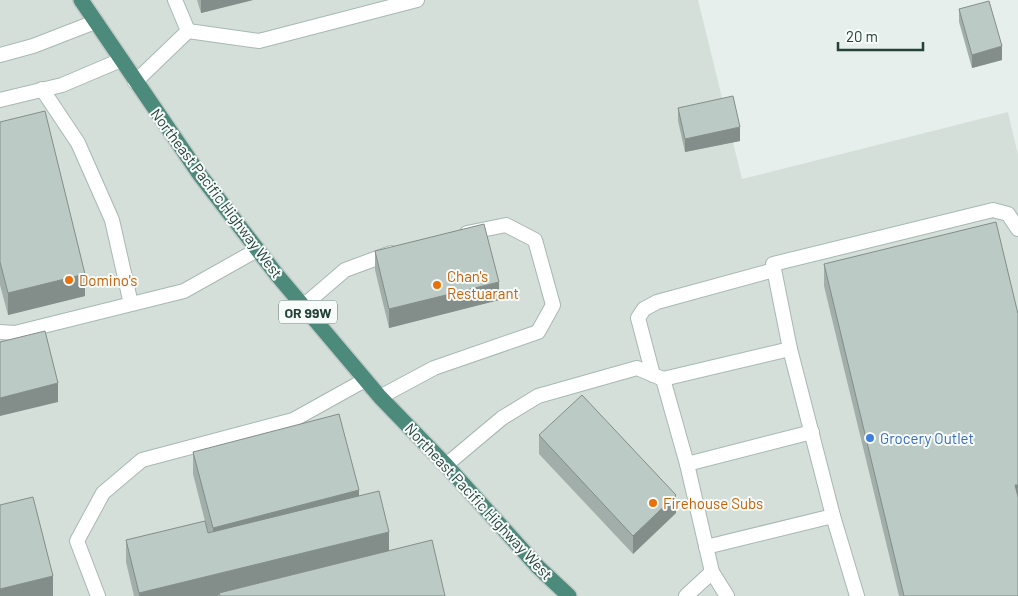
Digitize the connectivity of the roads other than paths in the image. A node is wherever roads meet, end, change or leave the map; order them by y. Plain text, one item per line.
1 (81, 0) edge
2 (175, 0) edge
3 (417, 0) edge
4 (95, 22) junction
5 (188, 32) junction
6 (0, 55) edge
7 (121, 60) junction
8 (135, 82) junction
9 (42, 89) junction
10 (0, 100) edge
11 (1018, 229) edge
12 (451, 236) edge
13 (406, 248) edge
14 (257, 250) junction
15 (774, 270) junction
16 (131, 304) junction
17 (303, 306) junction
18 (0, 332) edge
19 (790, 349) junction
20 (658, 377) junction
21 (365, 380) junction
22 (380, 397) junction
23 (812, 432) junction
24 (687, 464) junction
25 (446, 465) junction
26 (833, 516) junction
27 (706, 546) junction
28 (712, 572) junction
29 (566, 595) edge
30 (98, 596) edge
31 (686, 596) edge
32 (727, 596) edge
33 (857, 596) edge

1 - 4 highway, Northeast Pacific Highway West / OR 99W
2 - 5 lane
3 - 5 lane
4 - 6 lane
4 - 7 highway, Northeast Pacific Highway West / OR 99W
5 - 8 lane
7 - 8 highway, Northeast Pacific Highway West / OR 99W
7 - 9 lane
8 - 14 highway, Northeast Pacific Highway West / OR 99W
9 - 10 lane
9 - 16 lane
11 - 15 lane
12 - 22 lane
13 - 17 lane
14 - 16 lane
14 - 17 highway, Northeast Pacific Highway West / OR 99W
15 - 19 lane
15 - 20 lane
16 - 18 lane
17 - 21 highway, Northeast Pacific Highway West / OR 99W
19 - 20 lane
19 - 23 lane
20 - 24 lane
20 - 25 lane
21 - 22 highway, Northeast Pacific Highway West / OR 99W
21 - 30 lane
22 - 25 highway, Northeast Pacific Highway West / OR 99W
23 - 24 lane
23 - 26 lane
24 - 27 lane
25 - 29 highway, Northeast Pacific Highway West / OR 99W
26 - 27 lane
26 - 33 lane
27 - 28 lane
28 - 31 lane
28 - 32 lane

